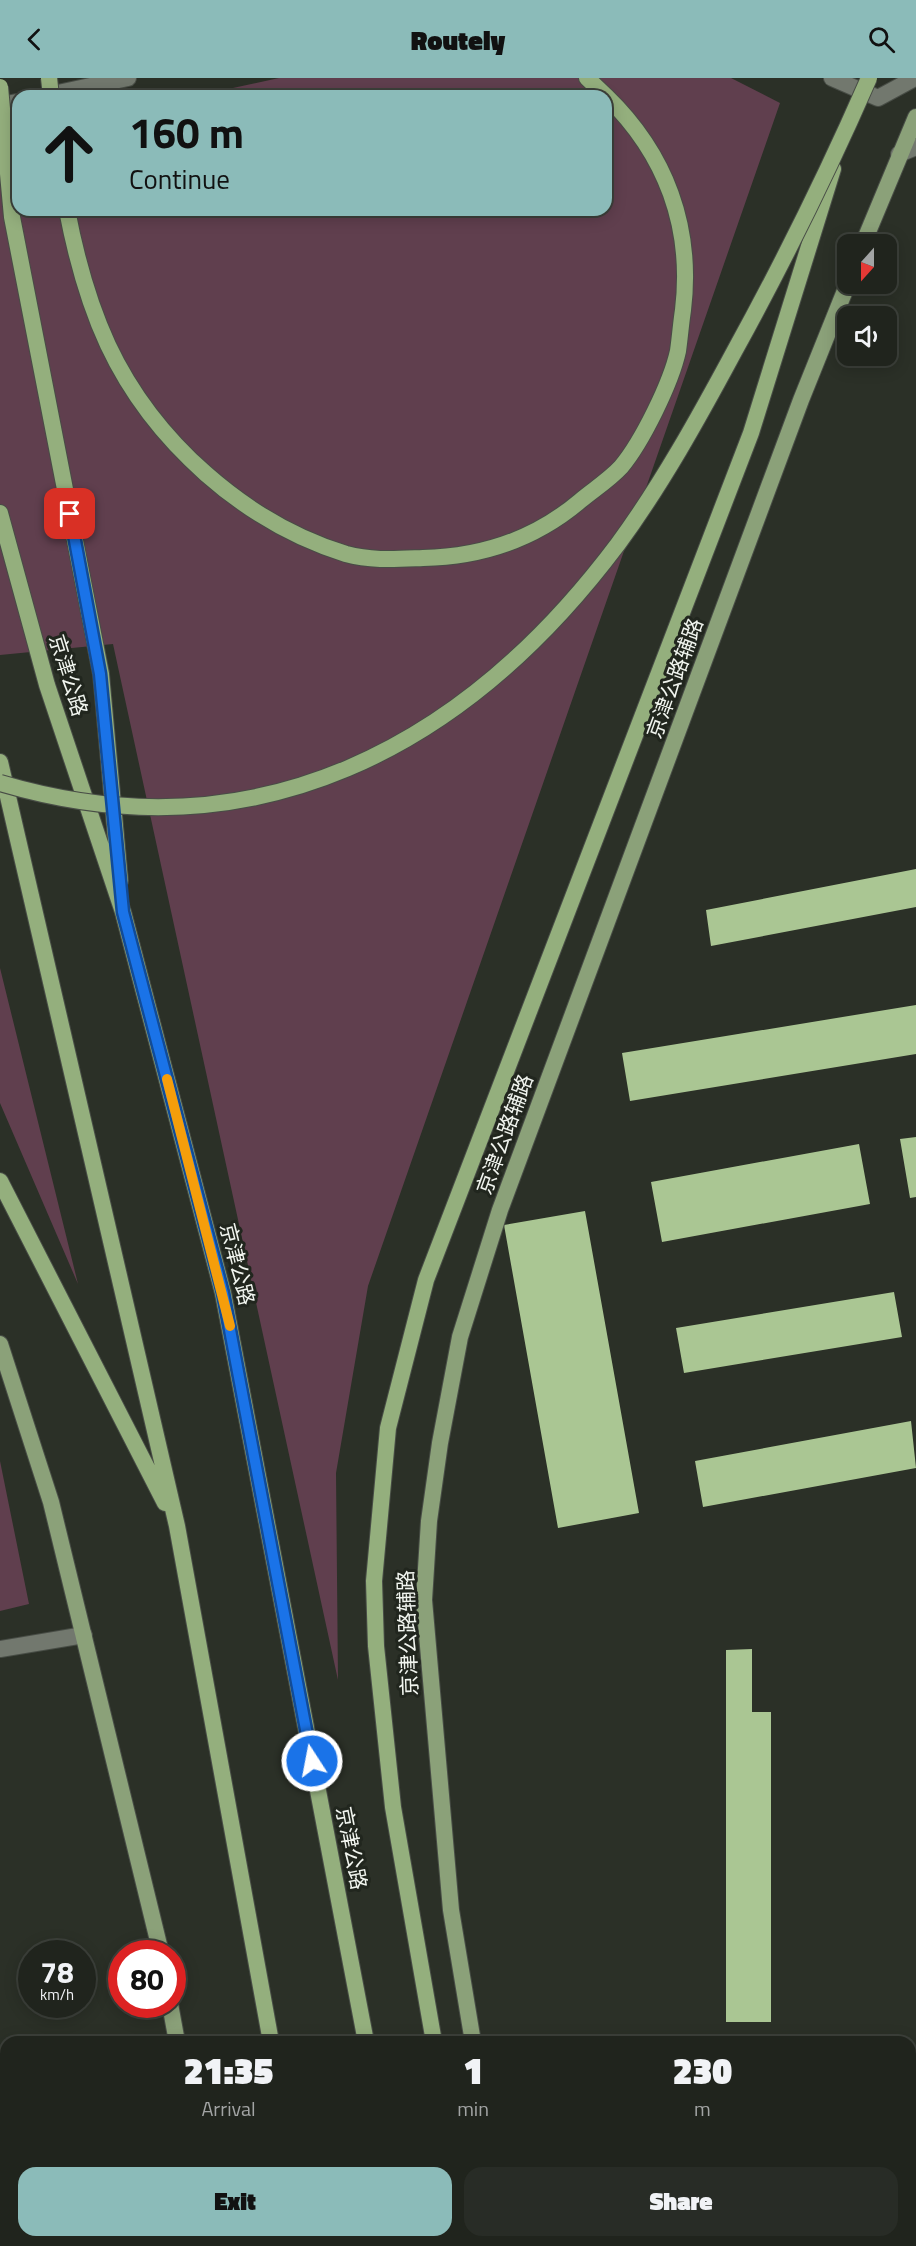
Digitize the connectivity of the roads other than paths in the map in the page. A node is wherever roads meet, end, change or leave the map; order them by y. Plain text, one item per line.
1 (128, 78) edge
2 (587, 78) edge
3 (832, 78) edge
4 (869, 78) edge
5 (915, 78) edge
6 (0, 87) edge
7 (72, 90) edge
8 (600, 90) edge
9 (612, 102) edge
10 (916, 117) edge
11 (844, 136) junction
12 (916, 147) edge
13 (899, 154) junction
14 (68, 216) edge
15 (867, 234) edge
16 (844, 294) edge
17 (0, 513) edge
18 (0, 762) edge
19 (0, 783) edge
20 (123, 912) junction
21 (0, 1181) edge
22 (0, 1344) edge
23 (177, 1526) junction
24 (84, 1635) junction
25 (0, 1649) edge
26 (158, 1940) edge
27 (173, 2018) edge
28 (176, 2036) edge
29 (270, 2036) edge
30 (365, 2036) edge
31 (433, 2036) edge
32 (472, 2036) edge

1 - 7 street
2 - 8 highway
3 - 5 street
4 - 11 highway, bridge
6 - 20 highway, bridge
9 - 14 highway
10 - 13 main road
11 - 19 highway, bridge
11 - 31 highway, bridge
12 - 13 street
13 - 15 main road
16 - 32 main road, 京津公路辅路
17 - 20 highway, 京津公路
18 - 23 highway
20 - 30 highway, 京津公路
21 - 23 highway
22 - 24 main road
23 - 29 highway
24 - 25 street
24 - 26 main road
27 - 28 main road

